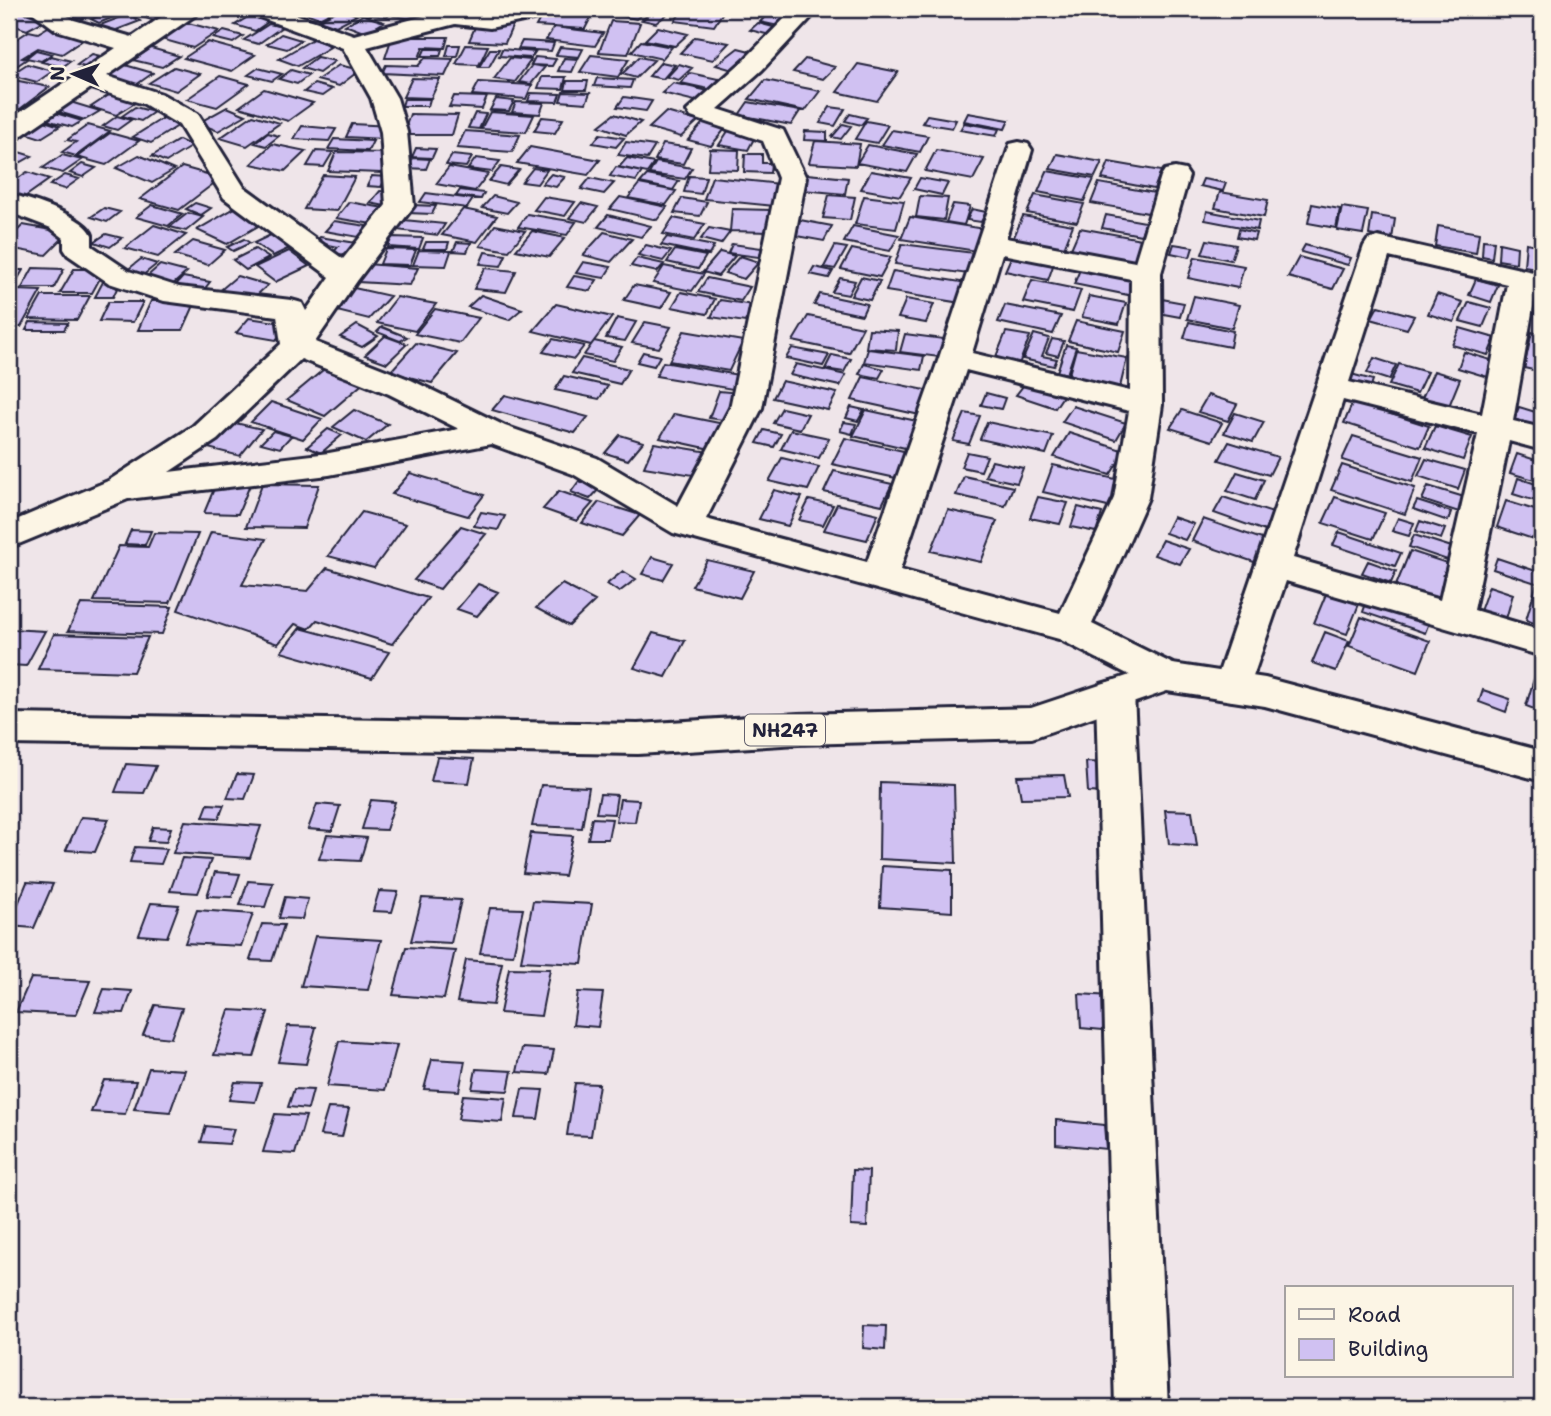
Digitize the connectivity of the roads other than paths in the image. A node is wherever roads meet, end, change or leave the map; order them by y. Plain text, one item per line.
1 (40, 9) edge
2 (189, 9) edge
3 (258, 9) edge
4 (548, 9) edge
5 (807, 9) edge
6 (459, 12) edge
7 (353, 43) junction
8 (134, 45) junction
9 (86, 78) junction
10 (9, 132) edge
11 (1019, 150) dead end
12 (1175, 176) dead end
13 (9, 202) edge
14 (990, 243) junction
15 (1146, 273) junction
16 (346, 275) junction
17 (1532, 281) edge
18 (297, 346) junction
19 (955, 358) junction
20 (1331, 387) junction
21 (1146, 405) junction
22 (1496, 428) junction
23 (494, 433) junction
24 (1542, 439) edge
25 (120, 489) junction
26 (685, 526) junction
27 (9, 536) edge
28 (1273, 565) junction
29 (879, 579) junction
30 (1454, 617) junction
31 (1070, 629) junction
32 (1542, 643) edge
33 (1166, 677) junction
34 (1233, 687) junction
35 (1115, 695) junction
36 (9, 729) edge
37 (1542, 766) edge
38 (1142, 1407) edge

1 - 8 main road
2 - 8 main road
3 - 7 main road
4 - 6 main road
5 - 26 main road
6 - 7 main road
7 - 16 main road
8 - 9 main road
9 - 10 main road
9 - 16 main road
11 - 14 main road
12 - 15 main road
13 - 18 main road
14 - 15 main road
14 - 19 main road
15 - 21 main road
16 - 18 main road
17 - 20 main road
17 - 22 main road
18 - 23 main road
18 - 25 main road
19 - 21 main road
19 - 29 main road
20 - 22 main road
20 - 28 main road
21 - 31 main road
22 - 24 main road
22 - 30 main road
23 - 25 main road
23 - 26 main road
25 - 27 main road
26 - 29 main road
28 - 30 main road
28 - 34 main road
29 - 31 main road
30 - 32 main road
31 - 33 main road
33 - 34 main road, NH247
33 - 35 main road, NH247
34 - 37 main road, NH247
35 - 36 main road, NH247
35 - 38 main road

